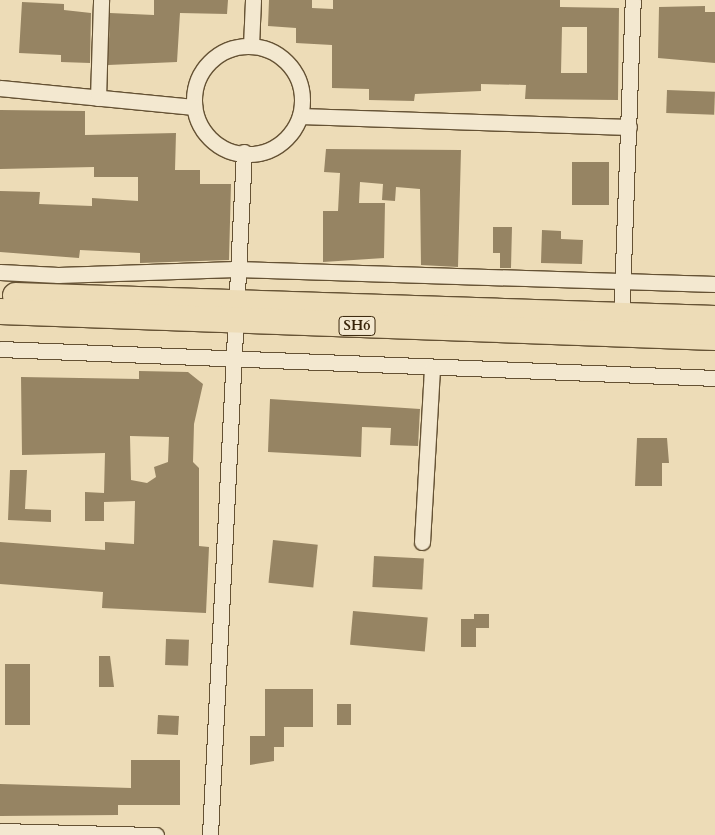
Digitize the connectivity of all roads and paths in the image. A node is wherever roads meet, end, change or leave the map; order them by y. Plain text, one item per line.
1 (101, 0) edge
2 (253, 0) edge
3 (633, 0) edge
4 (251, 46) junction
5 (0, 88) edge
6 (98, 98) junction
7 (194, 107) junction
8 (300, 116) junction
9 (628, 127) junction
10 (244, 152) junction
11 (236, 268) junction
12 (0, 272) edge
13 (623, 281) junction
14 (715, 284) edge
15 (0, 294) edge
16 (0, 311) edge
17 (234, 313) junction
18 (715, 318) edge
19 (621, 325) junction
20 (715, 337) edge
21 (0, 349) edge
22 (232, 358) junction
23 (432, 366) junction
24 (715, 378) edge
25 (422, 542) dead end
26 (0, 831) edge
27 (156, 835) edge
28 (210, 835) edge

1 - 6 street
2 - 4 street
3 - 9 street
4 - 7 street
4 - 8 street
5 - 6 street
6 - 7 street
7 - 10 street
8 - 9 street
8 - 10 street
9 - 13 street
10 - 11 street
11 - 12 street
11 - 13 street
11 - 17 street
13 - 14 street
13 - 19 street
15 - 17 main road, SH6
16 - 17 main road, SH6
17 - 19 main road, SH6
17 - 22 street
18 - 19 main road, SH6
19 - 20 main road, SH6
21 - 22 street
22 - 23 street
22 - 28 street
23 - 24 street
23 - 25 street
26 - 27 street

